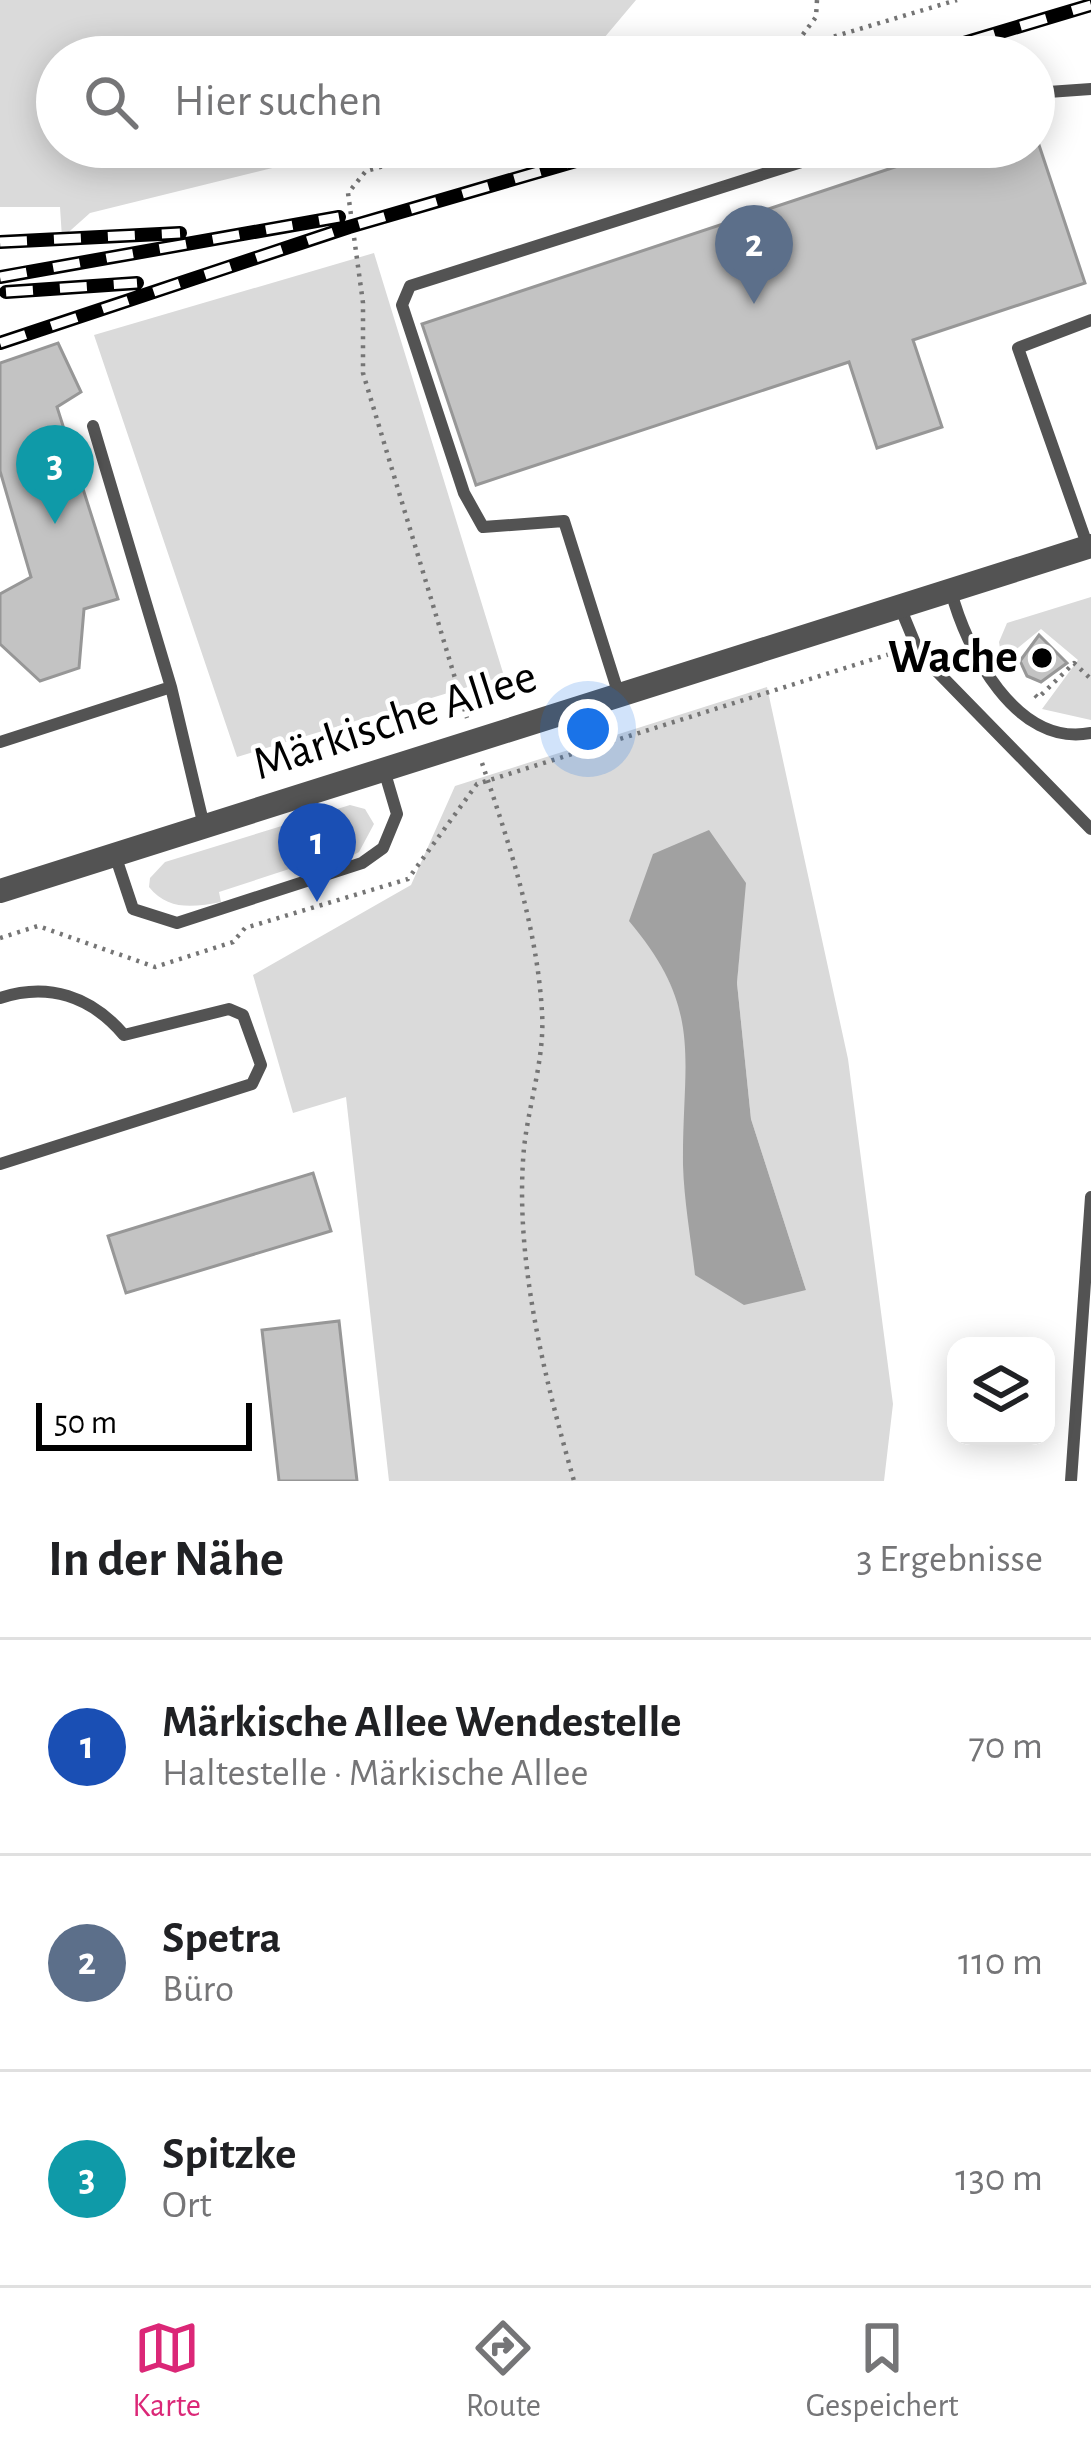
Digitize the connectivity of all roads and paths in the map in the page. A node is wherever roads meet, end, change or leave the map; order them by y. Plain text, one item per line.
1 (818, 0) edge
2 (957, 0) edge
3 (801, 36) edge
4 (836, 36) edge
5 (1091, 89) edge
6 (1055, 92) edge
7 (377, 168) edge
8 (783, 168) edge
9 (1091, 320) edge
10 (93, 426) dead end
11 (1090, 546) edge
12 (951, 591) junction
13 (899, 606) junction
14 (916, 647) junction
15 (1091, 679) edge
16 (171, 687) junction
17 (1026, 688) dead end
18 (619, 695) junction
19 (1091, 734) edge
20 (474, 740) junction
21 (0, 742) edge
22 (383, 769) junction
23 (488, 780) junction
24 (204, 826) junction
25 (1091, 829) edge
26 (116, 855) junction
27 (0, 891) edge
28 (0, 938) edge
29 (0, 998) edge
30 (0, 1164) edge
31 (1091, 1197) edge
32 (574, 1481) edge
33 (1071, 1481) edge

1 - 3 path
2 - 4 path
5 - 6 lane
7 - 20 path
8 - 18 lane
9 - 11 lane
10 - 16 lane
11 - 12 street, Märkische Allee
12 - 13 street, Märkische Allee
12 - 19 lane
13 - 14 lane
13 - 18 street, Märkische Allee
14 - 23 path
14 - 25 lane
15 - 17 path
16 - 21 lane
16 - 24 lane
18 - 20 street, Märkische Allee
20 - 22 street, Märkische Allee
20 - 23 path
22 - 24 street, Märkische Allee
22 - 26 lane
23 - 28 path
23 - 32 path
24 - 26 street, Märkische Allee
26 - 27 street, Märkische Allee
29 - 30 lane
31 - 33 lane

